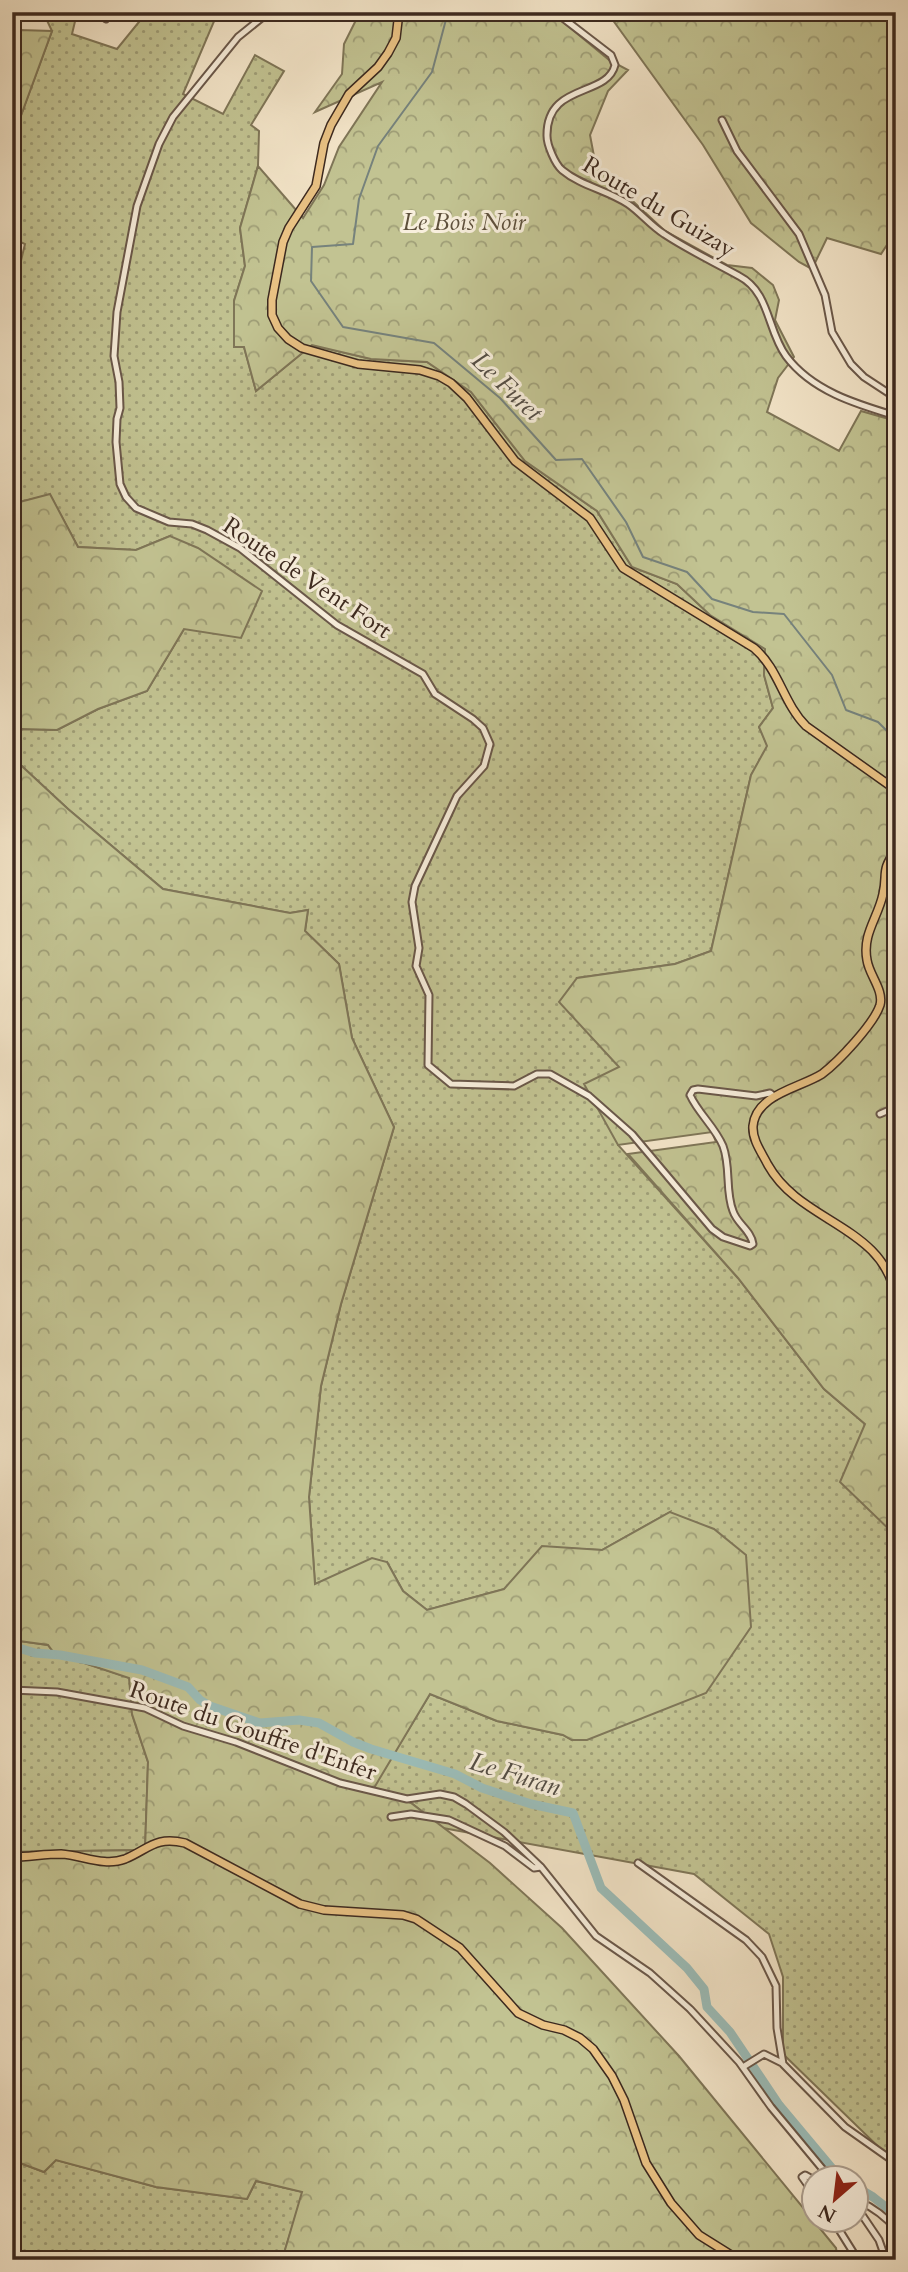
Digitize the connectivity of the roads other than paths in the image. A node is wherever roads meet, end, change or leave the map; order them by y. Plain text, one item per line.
1 (269, 12) edge
2 (399, 12) edge
3 (555, 12) edge
4 (722, 120) dead end
5 (896, 398) edge
6 (896, 416) edge
7 (896, 790) edge
8 (896, 850) edge
9 (775, 1097) junction
10 (896, 1107) edge
11 (880, 1114) dead end
12 (896, 1299) edge
13 (896, 1344) edge
14 (896, 1422) edge
15 (12, 1690) edge
16 (391, 1817) dead end
17 (12, 1857) edge
18 (638, 1863) dead end
19 (541, 1867) junction
20 (783, 2064) junction
21 (744, 2065) junction
22 (896, 2163) edge
23 (818, 2164) edge
24 (870, 2206) edge
25 (870, 2228) edge
26 (896, 2229) edge
27 (842, 2234) edge
28 (739, 2260) edge
29 (858, 2260) edge
30 (886, 2260) edge

1 - 9 street, Route de Vent Fort
2 - 7 main road
3 - 6 street, Route du Guizay
4 - 5 street
8 - 9 main road
9 - 12 main road
10 - 11 street
13 - 14 main road
15 - 19 street, Route du Gouffre d'Enfer
16 - 19 street
17 - 28 main road
18 - 20 street
19 - 21 street
20 - 21 street
20 - 22 street
21 - 23 street
24 - 26 street
25 - 30 street
27 - 29 street

